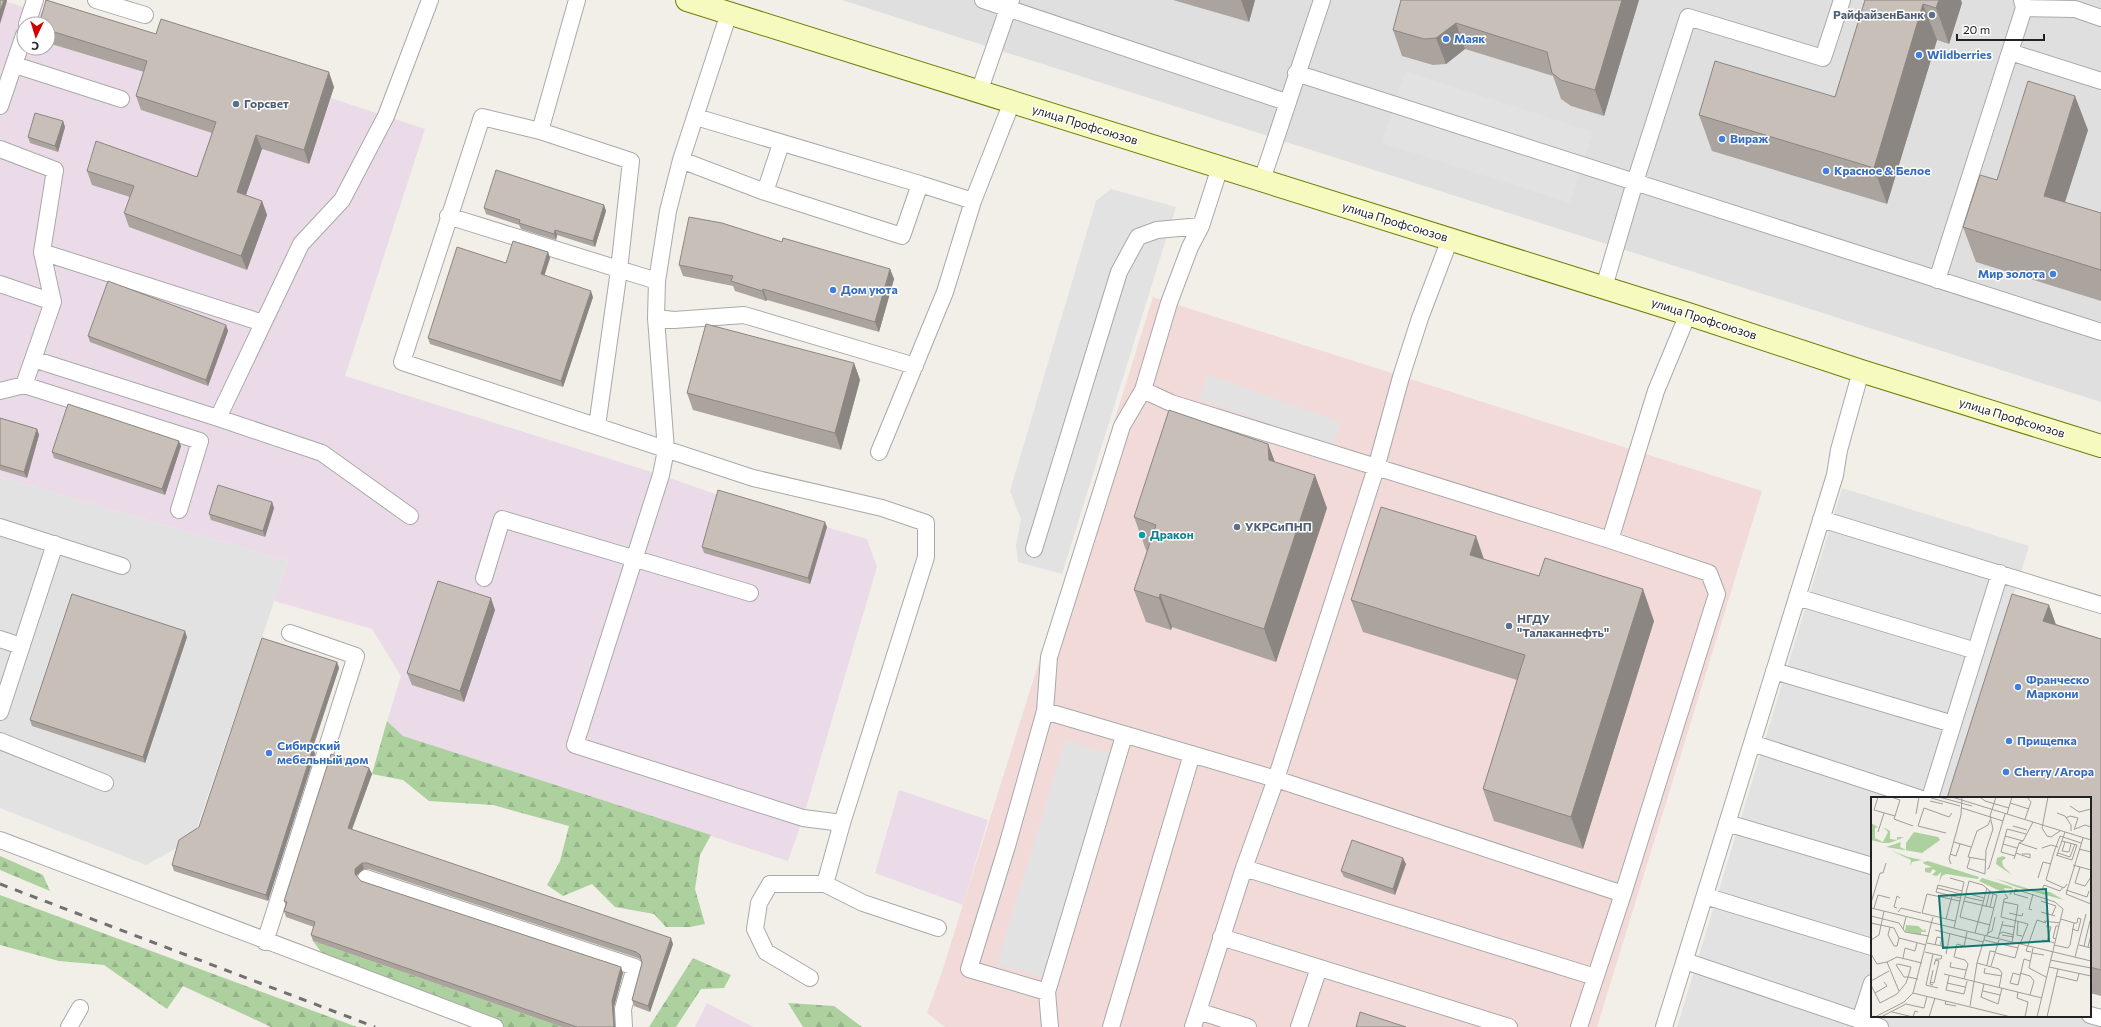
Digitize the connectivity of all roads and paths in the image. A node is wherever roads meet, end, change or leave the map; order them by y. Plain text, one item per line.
1 (35, 0) edge
2 (96, 0) edge
3 (430, 0) edge
4 (577, 0) edge
5 (687, 0) edge
6 (983, 0) edge
7 (1322, 0) edge
8 (1842, 0) edge
9 (1010, 4) edge
10 (2023, 4) edge
11 (729, 13) junction
12 (144, 15) dead end
13 (30, 16) edge
14 (2101, 18) edge
15 (2010, 52) junction
16 (18, 56) edge
17 (15, 65) junction
18 (1296, 72) junction
19 (2101, 81) edge
20 (979, 92) junction
21 (121, 99) dead end
22 (1012, 102) junction
23 (1286, 102) junction
24 (0, 106) edge
25 (696, 117) junction
26 (540, 132) junction
27 (781, 144) junction
28 (0, 149) edge
29 (681, 160) junction
30 (1220, 167) junction
31 (1262, 180) junction
32 (1635, 182) junction
33 (920, 184) junction
34 (765, 192) junction
35 (973, 200) junction
36 (448, 216) junction
37 (1201, 226) junction
38 (1450, 239) junction
39 (42, 252) junction
40 (619, 270) junction
41 (1937, 280) junction
42 (657, 281) junction
43 (0, 284) edge
44 (1604, 287) junction
45 (53, 302) junction
46 (1688, 314) junction
47 (656, 318) junction
48 (263, 323) junction
49 (2101, 332) edge
50 (33, 359) junction
51 (915, 366) junction
52 (1861, 371) junction
53 (24, 385) junction
54 (1142, 390) junction
55 (0, 391) edge
56 (218, 418) junction
57 (597, 426) junction
58 (2101, 446) edge
59 (666, 450) junction
60 (879, 452) dead end
61 (1376, 468) junction
62 (179, 510) dead end
63 (410, 516) dead end
64 (1822, 519) junction
65 (0, 527) edge
66 (1610, 540) junction
67 (55, 544) junction
68 (1034, 549) dead end
69 (634, 558) junction
70 (122, 566) dead end
71 (2000, 573) junction
72 (484, 578) dead end
73 (750, 593) dead end
74 (1797, 597) junction
75 (2101, 605) edge
76 (290, 633) dead end
77 (0, 639) edge
78 (21, 646) junction
79 (1976, 651) junction
80 (1774, 671) junction
81 (1045, 711) junction
82 (0, 712) edge
83 (1953, 724) junction
84 (1124, 736) junction
85 (0, 741) edge
86 (1752, 743) junction
87 (1192, 754) junction
88 (1276, 779) junction
89 (105, 783) dead end
90 (1916, 797) edge
91 (1930, 797) edge
92 (842, 822) junction
93 (1727, 823) junction
94 (0, 840) edge
95 (1871, 866) edge
96 (1244, 868) junction
97 (366, 878) dead end
98 (825, 884) junction
99 (1623, 894) junction
100 (1705, 896) junction
101 (938, 928) dead end
102 (1221, 937) junction
103 (265, 942) junction
104 (1871, 947) edge
105 (1685, 961) junction
106 (1319, 968) junction
107 (1595, 977) junction
108 (810, 978) dead end
109 (1871, 986) edge
110 (1047, 992) junction
111 (80, 1008) dead end
112 (1198, 1011) junction
113 (2091, 1015) edge
114 (2101, 1018) edge
115 (1860, 1020) junction
116 (69, 1027) edge
117 (495, 1027) edge
118 (624, 1027) edge
119 (1050, 1027) edge
120 (1111, 1027) edge
121 (1193, 1027) edge
122 (1248, 1027) edge
123 (1300, 1027) edge
124 (1509, 1027) edge
125 (1579, 1027) edge
126 (1664, 1027) edge
127 (1880, 1027) edge

1 - 13 lane
2 - 12 lane
3 - 48 lane
4 - 26 lane
5 - 11 main road, улица Профсоюзов
6 - 9 lane
7 - 18 lane
8 - 32 lane
9 - 20 lane
9 - 23 lane
10 - 14 lane
10 - 15 lane
11 - 20 main road, улица Профсоюзов
11 - 25 lane
15 - 19 lane
15 - 41 lane
16 - 17 lane
17 - 21 lane
17 - 24 lane
18 - 23 lane
18 - 32 lane
20 - 22 main road, улица Профсоюзов
22 - 30 main road, улица Профсоюзов
22 - 35 lane
23 - 31 lane
25 - 27 lane
25 - 29 lane
26 - 36 lane
26 - 40 lane
27 - 33 lane
27 - 34 lane
28 - 39 lane
29 - 34 lane
29 - 42 lane
30 - 31 main road, улица Профсоюзов
30 - 37 lane
31 - 38 main road, улица Профсоюзов
32 - 41 lane
32 - 44 lane
33 - 34 lane
33 - 35 lane
35 - 51 lane
36 - 40 lane
36 - 57 lane
37 - 54 lane
37 - 68 lane
38 - 44 main road, улица Профсоюзов
38 - 61 lane
39 - 45 lane
39 - 48 lane
40 - 42 lane
40 - 57 lane
41 - 49 lane
42 - 47 lane
43 - 45 lane
44 - 46 main road, улица Профсоюзов
45 - 50 lane
46 - 52 main road, улица Профсоюзов
46 - 66 lane
47 - 51 lane
47 - 59 lane
48 - 56 lane
50 - 53 lane
50 - 56 lane
51 - 60 lane
52 - 58 main road, улица Профсоюзов
52 - 64 lane
53 - 55 lane
53 - 62 lane
54 - 61 lane
54 - 81 lane
56 - 63 lane
57 - 59 lane
59 - 69 lane
59 - 92 lane
61 - 66 lane
61 - 88 lane
64 - 71 lane
64 - 74 lane
65 - 67 lane
66 - 99 lane
67 - 70 lane
67 - 78 lane
69 - 72 lane
69 - 73 lane
69 - 92 lane
71 - 75 lane
71 - 79 lane
74 - 79 lane
74 - 80 lane
76 - 103 lane
77 - 78 lane
78 - 82 lane
79 - 83 lane
80 - 83 lane
80 - 86 lane
81 - 84 lane
81 - 110 lane
83 - 91 lane
84 - 87 lane
84 - 110 lane
85 - 89 lane
86 - 90 lane
86 - 93 lane
87 - 88 lane
87 - 120 lane
88 - 96 lane
88 - 99 lane
92 - 98 lane
93 - 95 lane
93 - 100 lane
94 - 103 lane
96 - 102 lane
96 - 107 lane
97 - 118 lane
98 - 101 lane
98 - 108 lane
99 - 107 lane
100 - 104 lane
100 - 105 lane
102 - 106 lane
102 - 112 lane
103 - 117 lane
105 - 115 lane
105 - 126 lane
106 - 123 lane
106 - 124 lane
107 - 125 lane
109 - 115 lane
110 - 119 lane
111 - 116 lane
112 - 121 lane
112 - 122 lane
113 - 114 lane
115 - 127 lane

